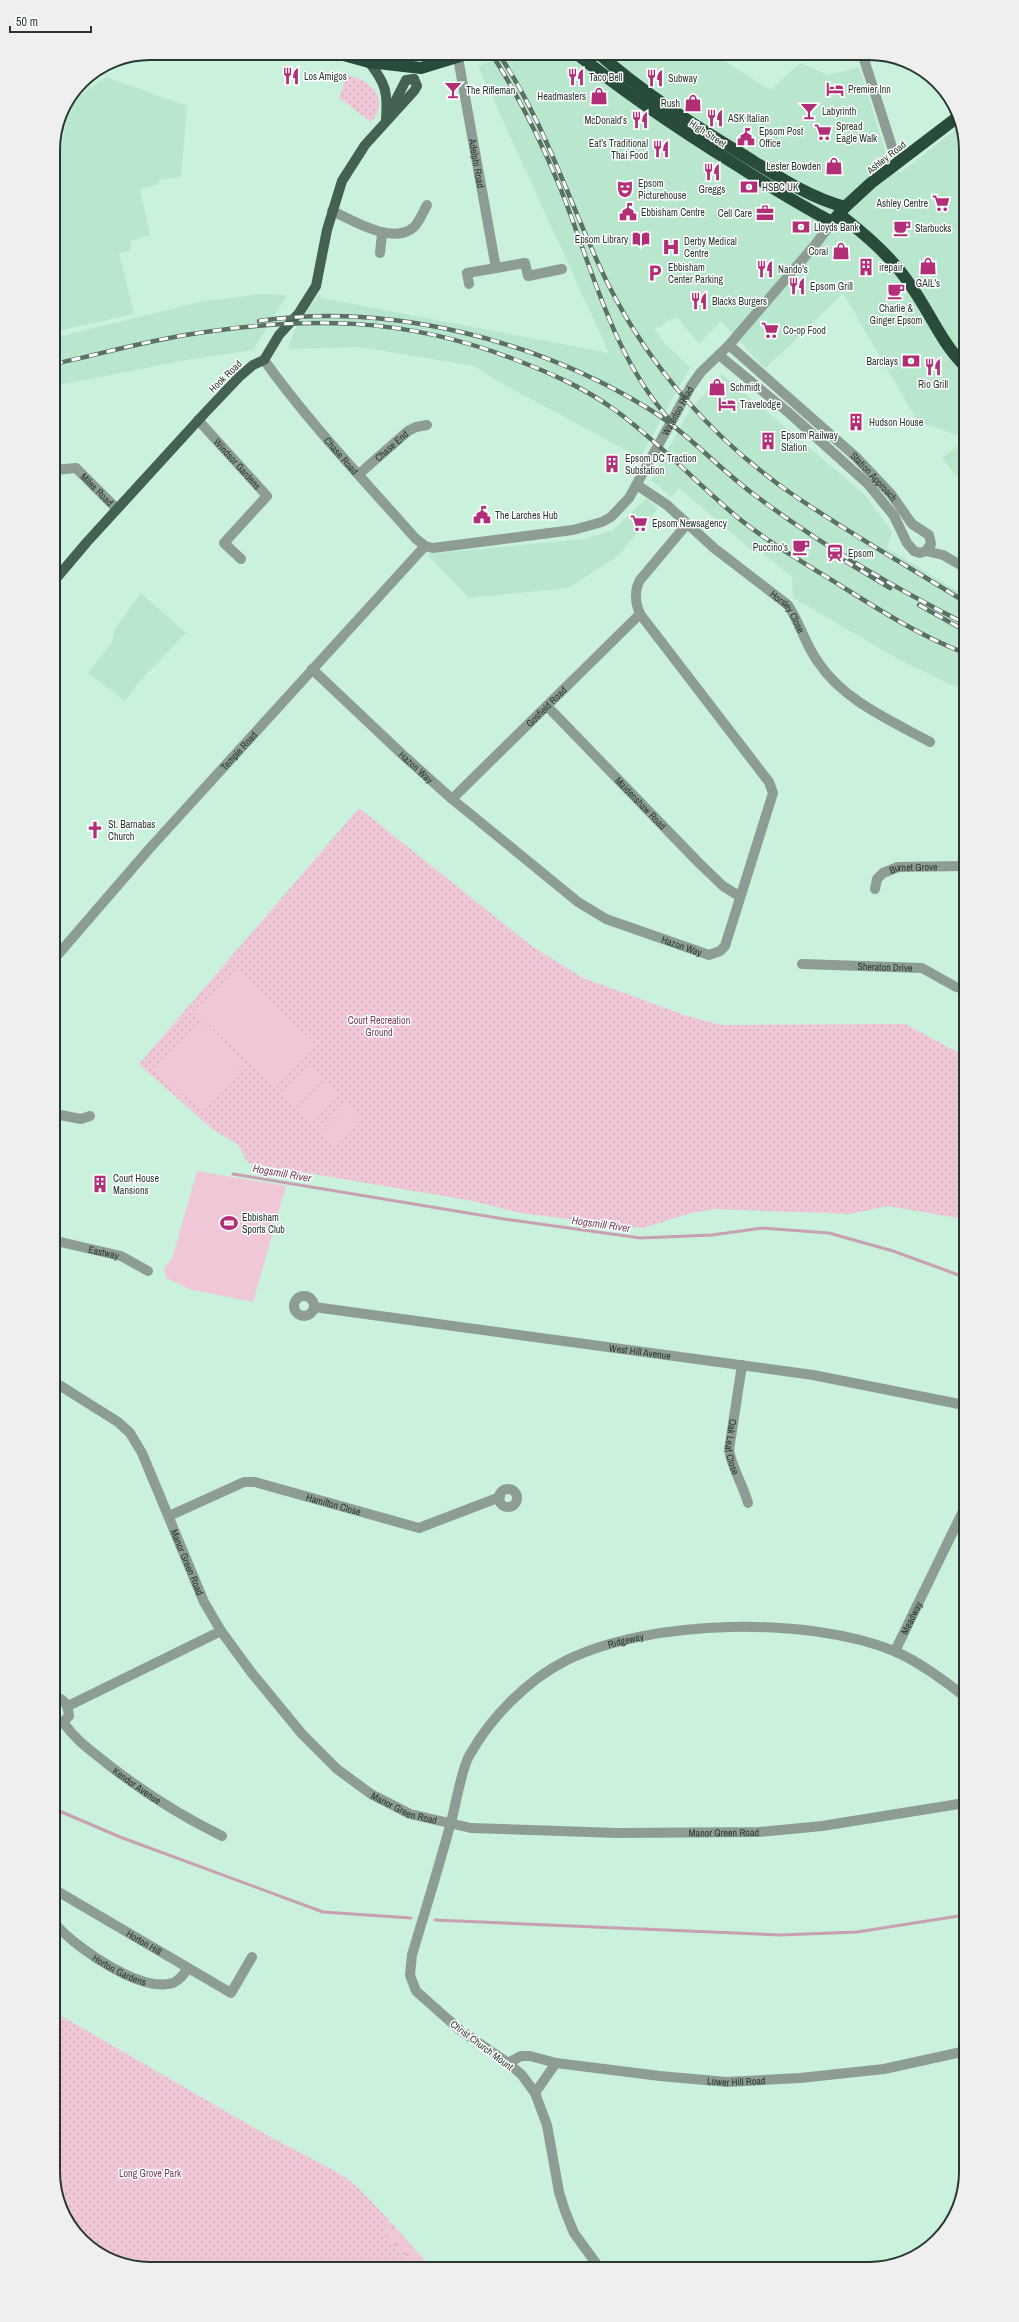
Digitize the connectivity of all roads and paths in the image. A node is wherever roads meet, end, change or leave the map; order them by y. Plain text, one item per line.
1 (362, 60) edge
2 (451, 60) edge
3 (458, 60) edge
4 (585, 60) edge
5 (607, 60) edge
6 (864, 60) edge
7 (369, 62) junction
8 (421, 68) junction
9 (386, 120) junction
10 (954, 120) edge
11 (899, 162) junction
12 (427, 205) dead end
13 (332, 212) junction
14 (839, 215) junction
15 (382, 234) junction
16 (380, 253) dead end
17 (496, 268) junction
18 (562, 269) dead end
19 (469, 284) dead end
20 (729, 345) junction
21 (719, 355) junction
22 (264, 360) junction
23 (959, 360) edge
24 (198, 420) junction
25 (427, 425) dead end
26 (60, 469) edge
27 (359, 474) junction
28 (637, 484) junction
29 (118, 509) junction
30 (687, 524) junction
31 (425, 546) junction
32 (926, 551) junction
33 (241, 559) dead end
34 (959, 564) edge
35 (60, 574) edge
36 (640, 614) junction
37 (312, 669) junction
38 (547, 706) junction
39 (930, 742) dead end
40 (452, 799) junction
41 (959, 866) edge
42 (875, 889) dead end
43 (739, 896) junction
44 (60, 952) edge
45 (802, 964) dead end
46 (959, 987) edge
47 (60, 1115) edge
48 (90, 1116) dead end
49 (60, 1243) edge
50 (148, 1271) dead end
51 (314, 1308) dead end
52 (742, 1365) junction
53 (60, 1386) edge
54 (959, 1404) edge
55 (500, 1497) dead end
56 (748, 1503) dead end
57 (169, 1516) junction
58 (959, 1519) edge
59 (220, 1631) junction
60 (895, 1651) junction
61 (959, 1692) edge
62 (60, 1698) edge
63 (68, 1706) junction
64 (60, 1723) edge
65 (959, 1804) edge
66 (450, 1825) junction
67 (222, 1836) dead end
68 (60, 1893) edge
69 (60, 1929) edge
70 (252, 1957) dead end
71 (188, 1968) junction
72 (959, 2053) edge
73 (508, 2063) junction
74 (556, 2063) junction
75 (535, 2093) junction
76 (595, 2262) edge

1 - 7 highway
2 - 8 highway
3 - 17 street, Adelphi Road
4 - 14 highway, High Street
5 - 14 highway, High Street
6 - 11 street
7 - 8 highway
7 - 9 main road
8 - 9 main road, Hook Road
9 - 13 main road, Hook Road
10 - 11 highway, Ashley Road
11 - 14 highway, Ashley Road
12 - 15 street
13 - 15 street
13 - 22 main road, Hook Road
14 - 20 street, Waterloo Road
14 - 23 highway, High Street
15 - 16 street
17 - 18 street
17 - 19 street
20 - 21 street, Waterloo Road
20 - 32 street, Station Approach
21 - 28 street, Waterloo Road
21 - 32 street, Station Approach
22 - 24 main road, Hook Road
22 - 27 street, Chase Road
24 - 29 main road, Hook Road
24 - 33 street, Windsor Gardens
25 - 27 street, Chase End
26 - 29 street, Miles Road
27 - 31 street, Chase Road
28 - 30 street, Horsley Close
28 - 31 street, Waterloo Road
29 - 35 main road, Hook Road
30 - 36 street, Hazon Way
30 - 39 street, Horsley Close
31 - 37 street, Temple Road
32 - 34 street, Station Approach
36 - 38 street, Gosfield Road
36 - 43 street, Hazon Way
37 - 40 street, Hazon Way
37 - 44 street, Temple Road
38 - 40 street, Gosfield Road
38 - 43 street, Maidenshaw Road
40 - 43 street, Hazon Way
41 - 42 street, Burnet Grove
45 - 46 street, Sheraton Drive
47 - 48 street
49 - 50 street, Eastway
51 - 52 street, West Hill Avenue
52 - 54 street, West Hill Avenue
52 - 56 street, Oak Leaf Close
53 - 57 street, Manor Green Road
55 - 57 street, Hamilton Close
57 - 59 street, Manor Green Road
58 - 60 street, Meadway
59 - 63 street
59 - 66 street, Manor Green Road
60 - 61 street
60 - 66 street, Ridgeway
62 - 63 street
63 - 64 street, Kendor Avenue
64 - 67 street, Kendor Avenue
65 - 66 street, Manor Green Road
66 - 73 street, Christ Church Mount
68 - 71 street, Horton Hill
69 - 71 street, Horton Gardens
70 - 71 street, Horton Hill
72 - 74 street, Lower Hill Road
73 - 74 street, Lower Hill Road
73 - 75 street, Christ Church Mount
74 - 75 street
75 - 76 street, Christ Church Mount

